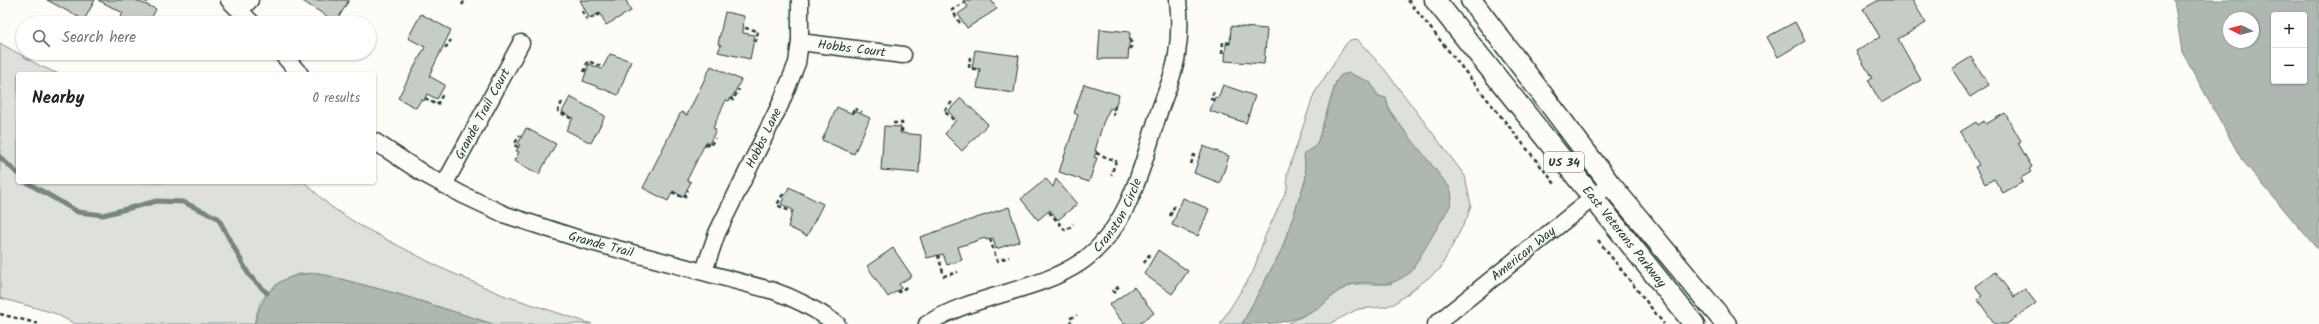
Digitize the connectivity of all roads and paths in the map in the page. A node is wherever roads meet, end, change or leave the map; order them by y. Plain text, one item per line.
1 (144, 0) edge
2 (465, 0) edge
3 (800, 0) edge
4 (1178, 0) edge
5 (1408, 0) edge
6 (1435, 0) edge
7 (1471, 0) edge
8 (965, 2) dead end
9 (240, 3) edge
10 (146, 4) dead end
11 (462, 5) dead end
12 (582, 11) dead end
13 (600, 14) dead end
14 (248, 16) edge
15 (960, 23) dead end
16 (744, 28) dead end
17 (1131, 38) dead end
18 (451, 40) dead end
19 (521, 42) dead end
20 (800, 42) junction
21 (1230, 43) dead end
22 (755, 44) dead end
23 (445, 46) dead end
24 (1129, 48) dead end
25 (1222, 53) dead end
26 (903, 55) dead end
27 (970, 57) dead end
28 (287, 60) edge
29 (603, 66) dead end
30 (980, 70) dead end
31 (298, 72) edge
32 (584, 72) dead end
33 (739, 89) dead end
34 (1214, 91) dead end
35 (443, 94) dead end
36 (425, 98) dead end
37 (730, 98) dead end
38 (1214, 100) dead end
39 (562, 102) dead end
40 (952, 102) dead end
41 (1115, 106) dead end
42 (862, 112) dead end
43 (852, 114) dead end
44 (1113, 116) dead end
45 (572, 119) dead end
46 (955, 121) dead end
47 (892, 123) dead end
48 (902, 133) dead end
49 (520, 135) dead end
50 (715, 138) dead end
51 (376, 142) edge
52 (705, 144) dead end
53 (518, 148) dead end
54 (1096, 153) dead end
55 (1199, 157) dead end
56 (1191, 164) dead end
57 (1111, 175) dead end
58 (1555, 184) dead end
59 (1610, 184) junction
60 (444, 185) junction
61 (688, 190) dead end
62 (672, 192) dead end
63 (782, 194) dead end
64 (1593, 198) junction
65 (1178, 209) dead end
66 (792, 212) dead end
67 (1049, 212) dead end
68 (1170, 216) dead end
69 (1074, 224) dead end
70 (990, 239) dead end
71 (1598, 240) dead end
72 (938, 255) dead end
73 (1009, 257) dead end
74 (1152, 258) dead end
75 (1144, 263) dead end
76 (704, 271) junction
77 (958, 272) dead end
78 (1121, 285) dead end
79 (908, 286) dead end
80 (898, 290) dead end
81 (1116, 294) dead end
82 (0, 314) edge
83 (1077, 315) dead end
84 (40, 324) edge
85 (837, 324) edge
86 (927, 324) edge
87 (1072, 324) edge
88 (1436, 324) edge
89 (1664, 324) edge
90 (1694, 324) edge
91 (1726, 324) edge

1 - 10 path
2 - 11 path
3 - 20 street, Hobbs Lane
4 - 86 street, Cranston Circle
5 - 58 path
6 - 64 main road, East Veterans Parkway / US 34
7 - 59 main road, East Veterans Parkway / US 34
8 - 15 path
9 - 14 street
12 - 13 path
16 - 22 path
17 - 24 path
18 - 23 path
19 - 60 street, Grande Trail Court
20 - 26 street, Hobbs Court
20 - 76 street, Hobbs Lane
21 - 25 path
27 - 30 path
28 - 31 street
29 - 32 path
33 - 37 path
34 - 38 path
35 - 36 path
39 - 45 path
40 - 46 path
41 - 44 path
42 - 43 path
47 - 48 path
49 - 53 path
50 - 52 path
51 - 60 street, Grande Trail
54 - 57 path
55 - 56 path
59 - 64 street, American Way
59 - 91 main road, East Veterans Parkway / US 34
60 - 76 street, Grande Trail
61 - 62 path
63 - 66 path
64 - 88 street, American Way
64 - 90 main road, East Veterans Parkway / US 34
65 - 68 path
67 - 69 path
70 - 73 path
71 - 89 path
72 - 77 path
74 - 75 path
76 - 85 street, Grande Trail
78 - 81 path
79 - 80 path
82 - 84 path
83 - 87 path

